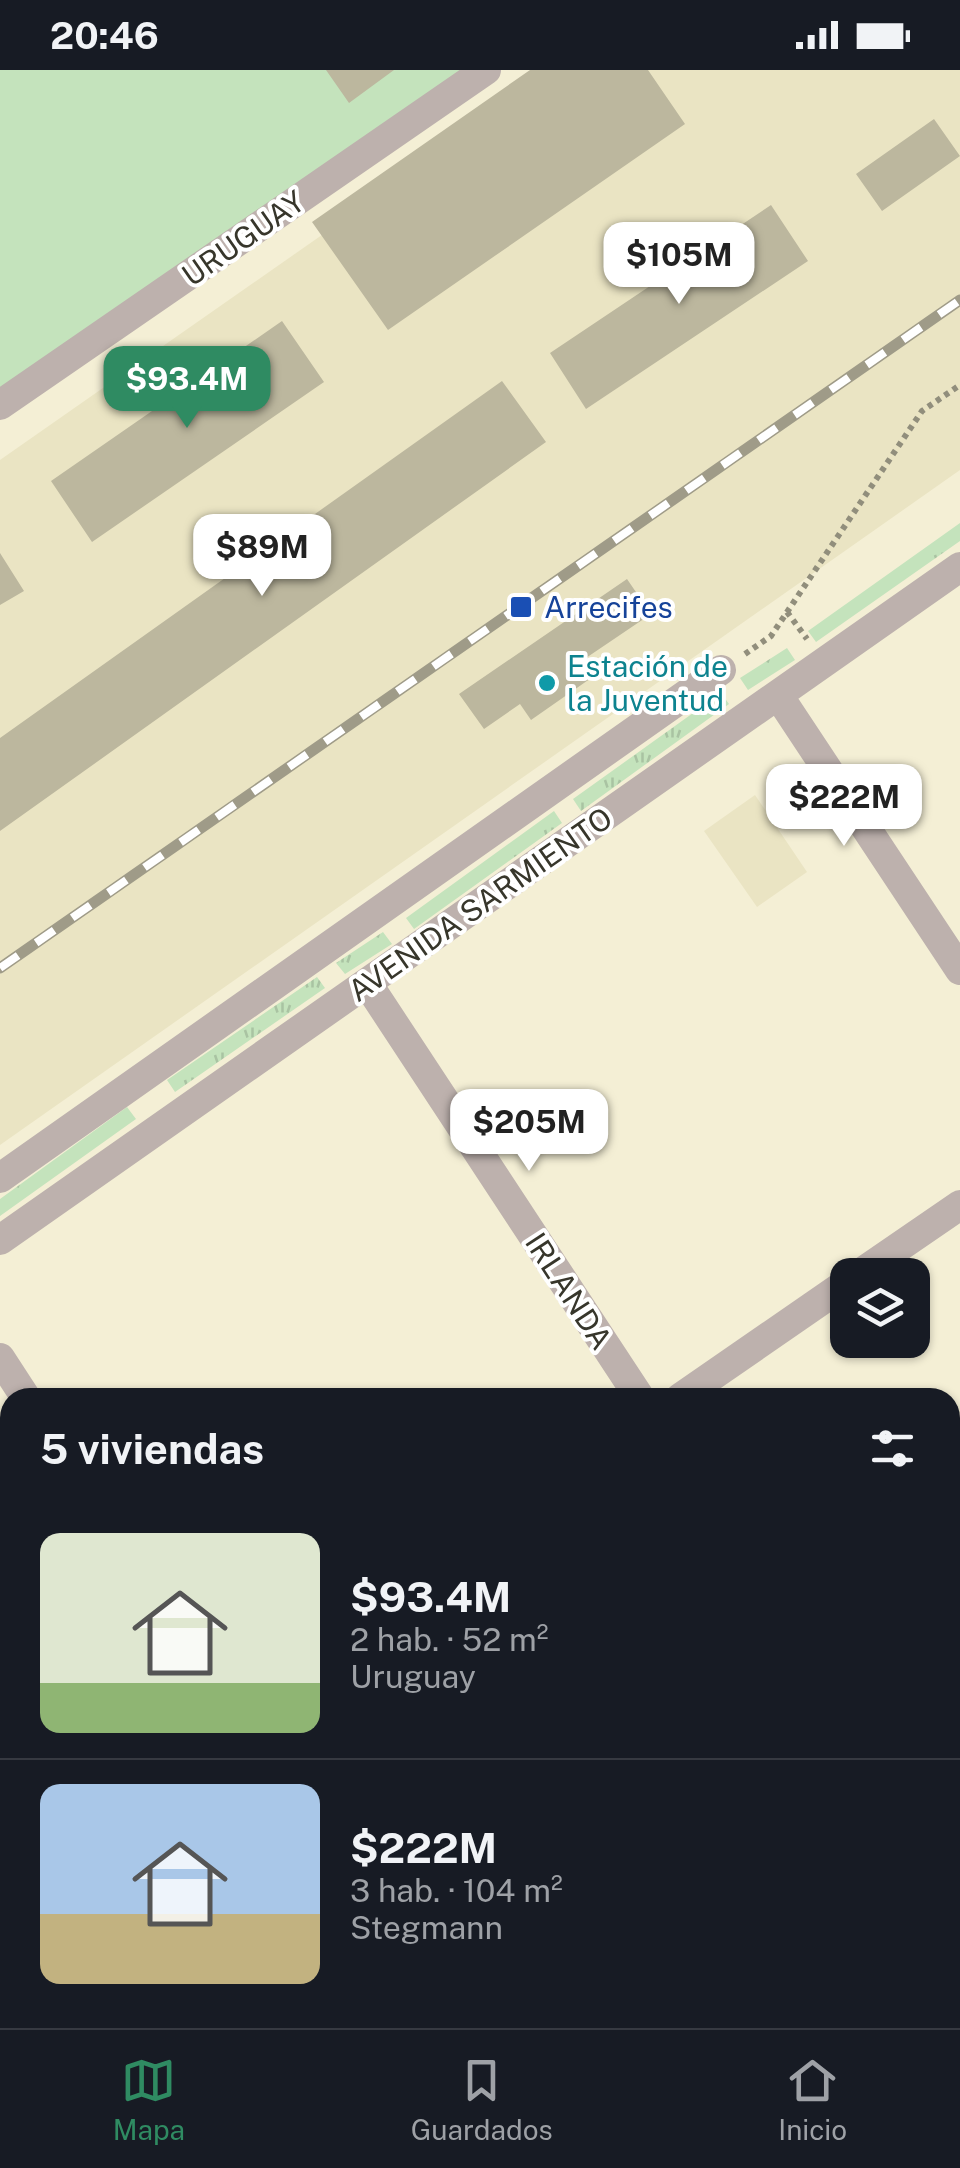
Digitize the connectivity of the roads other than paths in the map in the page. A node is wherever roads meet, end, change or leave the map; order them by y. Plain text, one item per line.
1 (486, 70) edge
2 (0, 405) edge
3 (960, 567) edge
4 (721, 670) road end
5 (778, 695) junction
6 (960, 970) edge
7 (368, 983) junction
8 (0, 1178) edge
9 (960, 1205) edge
10 (0, 1240) edge
11 (883, 1258) edge
12 (830, 1294) edge
13 (0, 1358) edge
14 (20, 1388) edge
15 (633, 1388) edge
16 (694, 1388) edge

1 - 2 street, URUGUAY
3 - 5 street, AVENIDA SARMIENTO
4 - 8 street, AVENIDA SARMIENTO
5 - 6 street
5 - 7 street, AVENIDA SARMIENTO
7 - 10 street, AVENIDA SARMIENTO
7 - 15 street, IRLANDA
9 - 11 street
12 - 16 street
13 - 14 street

